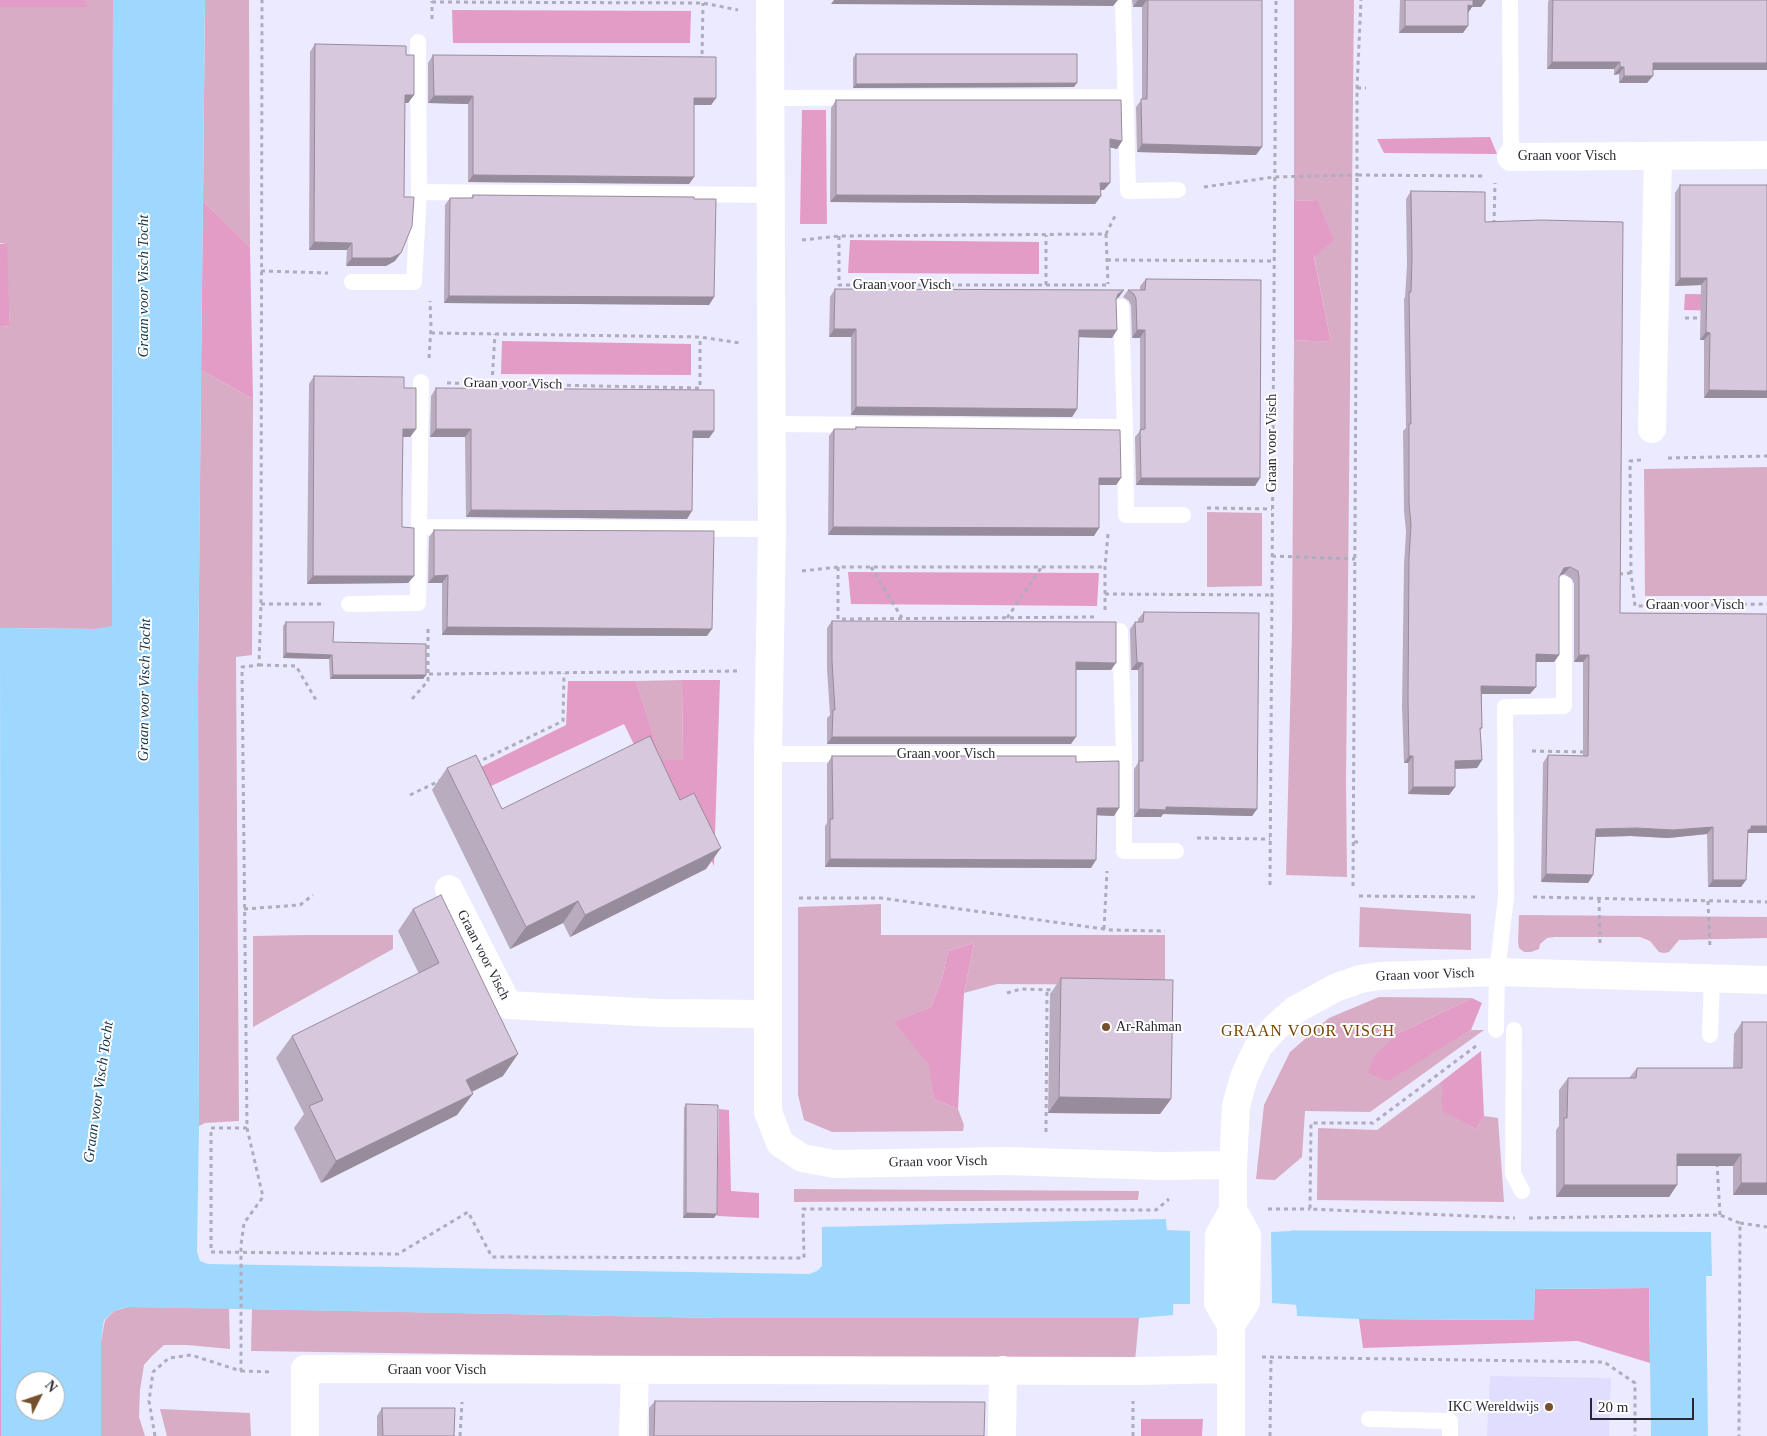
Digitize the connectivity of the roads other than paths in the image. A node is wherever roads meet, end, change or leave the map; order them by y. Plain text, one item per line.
1 (1123, 0) edge
2 (1510, 0) edge
3 (770, 4) edge
4 (418, 42) dead end
5 (771, 98) junction
6 (1125, 98) junction
7 (1767, 155) edge
8 (1658, 156) junction
9 (1503, 167) joint
10 (1178, 190) road end
11 (419, 192) junction
12 (772, 196) junction
13 (352, 282) road end
14 (1121, 307) edge
15 (421, 382) road end
16 (772, 424) junction
17 (1125, 427) junction
18 (1652, 429) dead end
19 (1183, 515) road end
20 (419, 527) junction
21 (772, 529) junction
22 (1564, 584) edge
23 (350, 604) road end
24 (1120, 631) dead end
25 (768, 754) junction
26 (1124, 754) junction
27 (1176, 851) road end
28 (449, 889) dead end
29 (1498, 972) junction
30 (1712, 979) junction
31 (1767, 980) edge
32 (767, 1014) junction
33 (1496, 1030) dead end
34 (1514, 1030) dead end
35 (1710, 1035) dead end
36 (1233, 1165) junction
37 (1522, 1191) dead end
38 (1231, 1363) junction
39 (635, 1370) junction
40 (1003, 1370) junction
41 (1369, 1419) dead end
42 (304, 1436) edge
43 (633, 1436) edge
44 (1002, 1436) edge
45 (1231, 1436) edge
46 (1450, 1436) edge

1 - 6 lane
2 - 9 lane, Graan voor Visch
3 - 5 street, Graan voor Visch
4 - 11 lane
5 - 6 lane
5 - 12 street, Graan voor Visch
6 - 10 lane
7 - 8 street, Graan voor Visch
8 - 9 street, Graan voor Visch
8 - 18 street
11 - 12 lane
11 - 13 lane
12 - 16 street, Graan voor Visch
14 - 17 lane
15 - 20 lane
16 - 17 lane
16 - 21 street, Graan voor Visch
17 - 19 lane
20 - 21 lane
20 - 23 lane
21 - 25 street, Graan voor Visch
22 - 29 lane
24 - 26 lane
25 - 26 lane, Graan voor Visch
25 - 32 street, Graan voor Visch
26 - 27 lane
28 - 32 street, Graan voor Visch
29 - 30 street, Graan voor Visch
29 - 33 lane
29 - 36 street, Graan voor Visch
30 - 31 street, Graan voor Visch
30 - 35 lane
32 - 36 street, Graan voor Visch
34 - 37 lane
36 - 38 street, Graan voor Visch
38 - 40 street, Graan voor Visch
38 - 45 street, Graan voor Visch
39 - 40 street, Graan voor Visch
39 - 42 street, Graan voor Visch
39 - 43 street
40 - 44 street
41 - 46 lane

